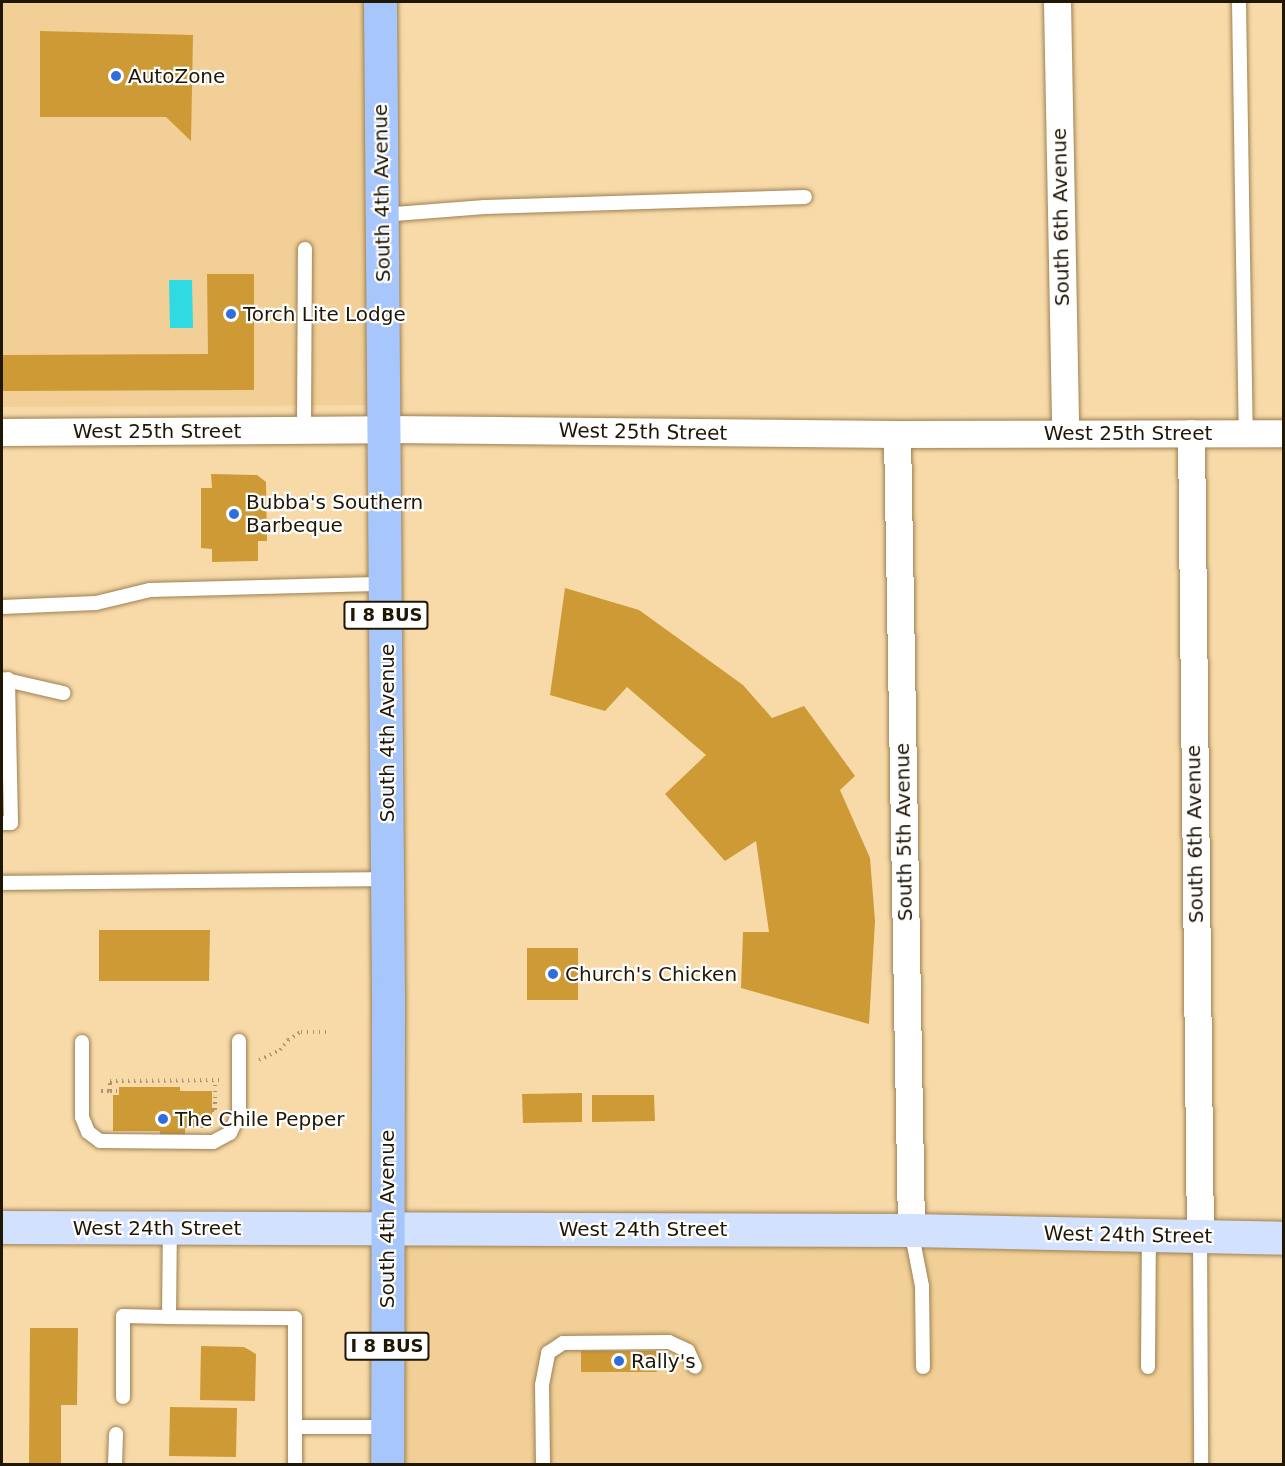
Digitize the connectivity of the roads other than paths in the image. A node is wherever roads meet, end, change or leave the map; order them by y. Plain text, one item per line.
1 (380, 2) edge
2 (1057, 2) edge
3 (1239, 2) edge
4 (805, 197) dead end
5 (382, 214) junction
6 (305, 249) dead end
7 (385, 429) junction
8 (304, 430) junction
9 (2, 432) edge
10 (1065, 433) junction
11 (1191, 433) junction
12 (1246, 433) junction
13 (1284, 433) edge
14 (897, 434) junction
15 (386, 584) junction
16 (2, 607) edge
17 (5, 679) edge
18 (63, 693) dead end
19 (2, 823) edge
20 (387, 879) junction
21 (2, 883) edge
22 (239, 1041) dead end
23 (81, 1042) dead end
24 (2, 1227) edge
25 (170, 1228) junction
26 (387, 1228) junction
27 (911, 1230) junction
28 (1149, 1235) junction
29 (1200, 1236) junction
30 (1284, 1238) edge
31 (169, 1317) junction
32 (695, 1367) dead end
33 (923, 1367) dead end
34 (1148, 1367) dead end
35 (123, 1397) dead end
36 (296, 1427) junction
37 (387, 1427) junction
38 (116, 1434) dead end
39 (115, 1464) edge
40 (295, 1464) edge
41 (387, 1464) edge
42 (543, 1464) edge
43 (1201, 1464) edge

1 - 5 main road, South 4th Avenue / I 8 BUS
2 - 10 street, South 6th Avenue
3 - 12 lane
4 - 5 lane
5 - 7 main road, South 4th Avenue / I 8 BUS
6 - 8 lane
7 - 8 street, West 25th Street
7 - 14 street, West 25th Street
7 - 15 main road, South 4th Avenue / I 8 BUS
8 - 9 street, West 25th Street
10 - 11 street, West 25th Street
10 - 14 street, West 25th Street
11 - 12 street, West 25th Street
11 - 29 street, South 6th Avenue
12 - 13 street, West 25th Street
14 - 27 street, South 5th Avenue
15 - 16 lane
15 - 20 main road, South 4th Avenue / I 8 BUS
17 - 18 lane
17 - 19 lane
20 - 21 lane
20 - 26 main road, South 4th Avenue / I 8 BUS
22 - 23 lane
24 - 25 main road, West 24th Street
25 - 26 main road, West 24th Street
25 - 31 lane
26 - 27 main road, West 24th Street
26 - 37 main road, South 4th Avenue / I 8 BUS
27 - 28 main road, West 24th Street
27 - 33 lane
28 - 29 main road, West 24th Street
28 - 34 lane
29 - 30 main road, West 24th Street
29 - 43 lane
31 - 35 lane
31 - 36 lane
32 - 42 lane
36 - 37 lane
36 - 40 lane
37 - 41 main road, South 4th Avenue / I 8 BUS
38 - 39 lane

